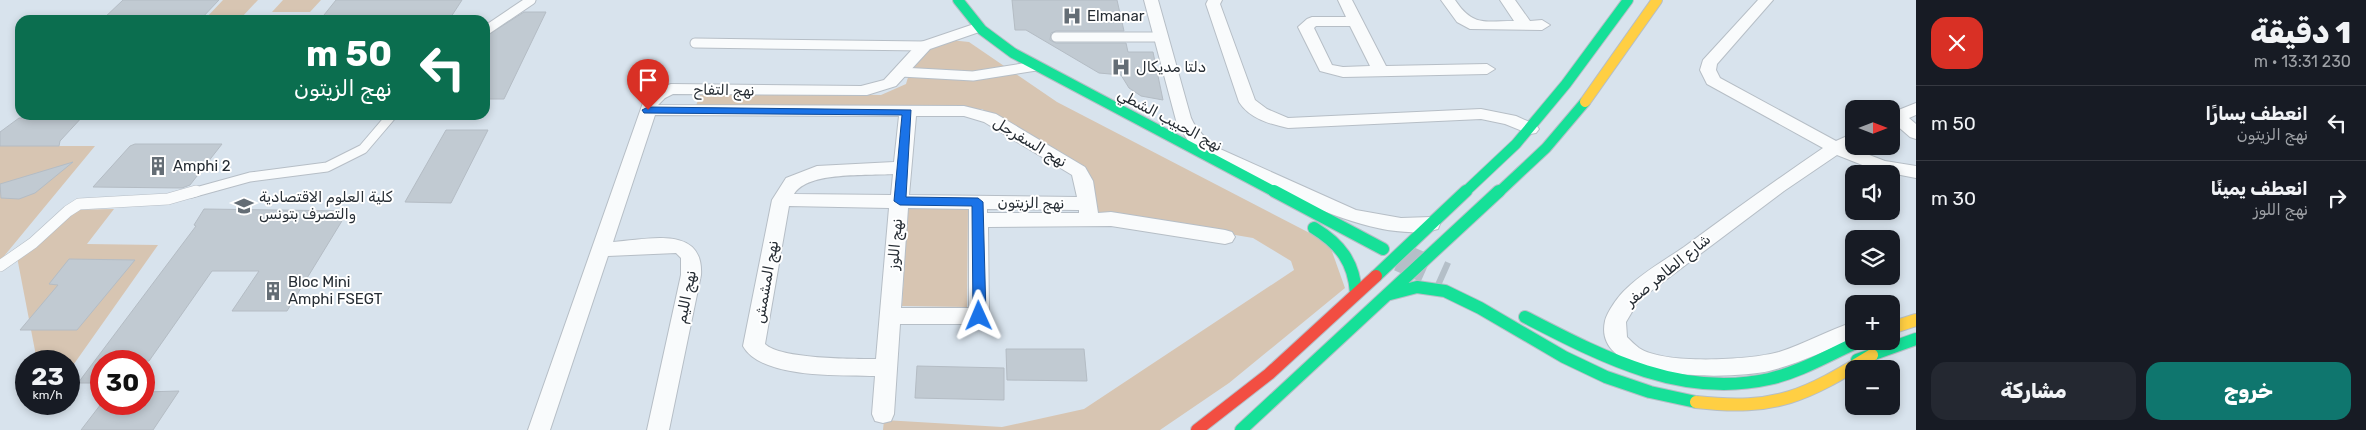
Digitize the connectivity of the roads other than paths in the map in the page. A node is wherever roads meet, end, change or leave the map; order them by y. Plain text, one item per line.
1 (531, 0) edge
2 (958, 0) edge
3 (1152, 0) edge
4 (1215, 0) edge
5 (1345, 0) edge
6 (1448, 0) edge
7 (1507, 0) edge
8 (1628, 0) edge
9 (1657, 0) edge
10 (1766, 0) edge
11 (1355, 21) junction
12 (1525, 24) junction
13 (1542, 24) dead end
14 (490, 28) edge
15 (977, 28) junction
16 (1056, 37) dead end
17 (1160, 37) junction
18 (695, 43) dead end
19 (924, 46) junction
20 (1036, 66) junction
21 (1487, 70) dead end
22 (1380, 71) junction
23 (901, 72) junction
24 (1047, 72) junction
25 (696, 90) junction
26 (1061, 93) dead end
27 (1916, 108) edge
28 (648, 110) junction
29 (688, 111) junction
30 (908, 112) junction
31 (1900, 115) edge
32 (388, 120) edge
33 (1900, 122) edge
34 (1530, 129) junction
35 (1916, 134) edge
36 (1845, 144) edge
37 (1836, 148) junction
38 (902, 168) junction
39 (1916, 172) edge
40 (781, 200) junction
41 (900, 201) junction
42 (978, 211) junction
43 (1088, 211) junction
44 (1307, 224) dead end
45 (1431, 224) junction
46 (1224, 237) dead end
47 (600, 249) junction
48 (1382, 249) dead end
49 (0, 266) edge
50 (1356, 293) junction
51 (1382, 298) junction
52 (1513, 311) dead end
53 (890, 316) junction
54 (1909, 325) edge
55 (1845, 333) edge
56 (1845, 347) edge
57 (1872, 355) junction
58 (885, 368) junction
59 (1716, 385) junction
60 (882, 414) dead end
61 (539, 430) edge
62 (658, 430) edge
63 (1197, 430) edge
64 (1241, 430) edge

1 - 14 lane
2 - 15 street, نهج الحبيب الشطي
3 - 17 street
4 - 34 street
5 - 11 street
6 - 12 street
7 - 12 street
8 - 34 street
9 - 51 street
10 - 37 street
11 - 22 street
11 - 22 street
12 - 13 street
15 - 19 street, نهج التفاح
15 - 20 street, نهج الحبيب الشطي
16 - 17 lane
17 - 45 street
18 - 19 lane
19 - 23 street, نهج التفاح
20 - 23 lane
20 - 24 street, نهج الحبيب الشطي
21 - 22 street
23 - 25 street, نهج التفاح
24 - 26 street
24 - 48 street, نهج الحبيب الشطي
25 - 28 street, نهج التفاح
25 - 29 street
27 - 31 street
28 - 29 street, نهج السفرجل
28 - 47 street, نهج التفاح
29 - 30 street, نهج السفرجل
30 - 38 street, نهج اللوز
30 - 43 street, نهج السفرجل
32 - 49 lane
33 - 35 street
34 - 45 street
36 - 37 street, شارع الطاهر صفر
37 - 39 street
37 - 55 street, شارع الطاهر صفر
38 - 40 street
38 - 41 street, نهج اللوز
40 - 41 street
40 - 58 street, نهج المشمش
41 - 42 street, نهج الزيتون
41 - 53 street, نهج اللوز
42 - 43 street, نهج الزيتون
42 - 53 street
43 - 46 street, نهج الزيتون
44 - 50 street
45 - 50 street
47 - 61 street, نهج التفاح
47 - 62 street, نهج الليم
50 - 63 street
51 - 57 street
51 - 64 street
52 - 59 street
53 - 58 street, نهج اللوز
54 - 57 street
56 - 59 street
57 - 59 street
58 - 60 street, نهج اللوز

